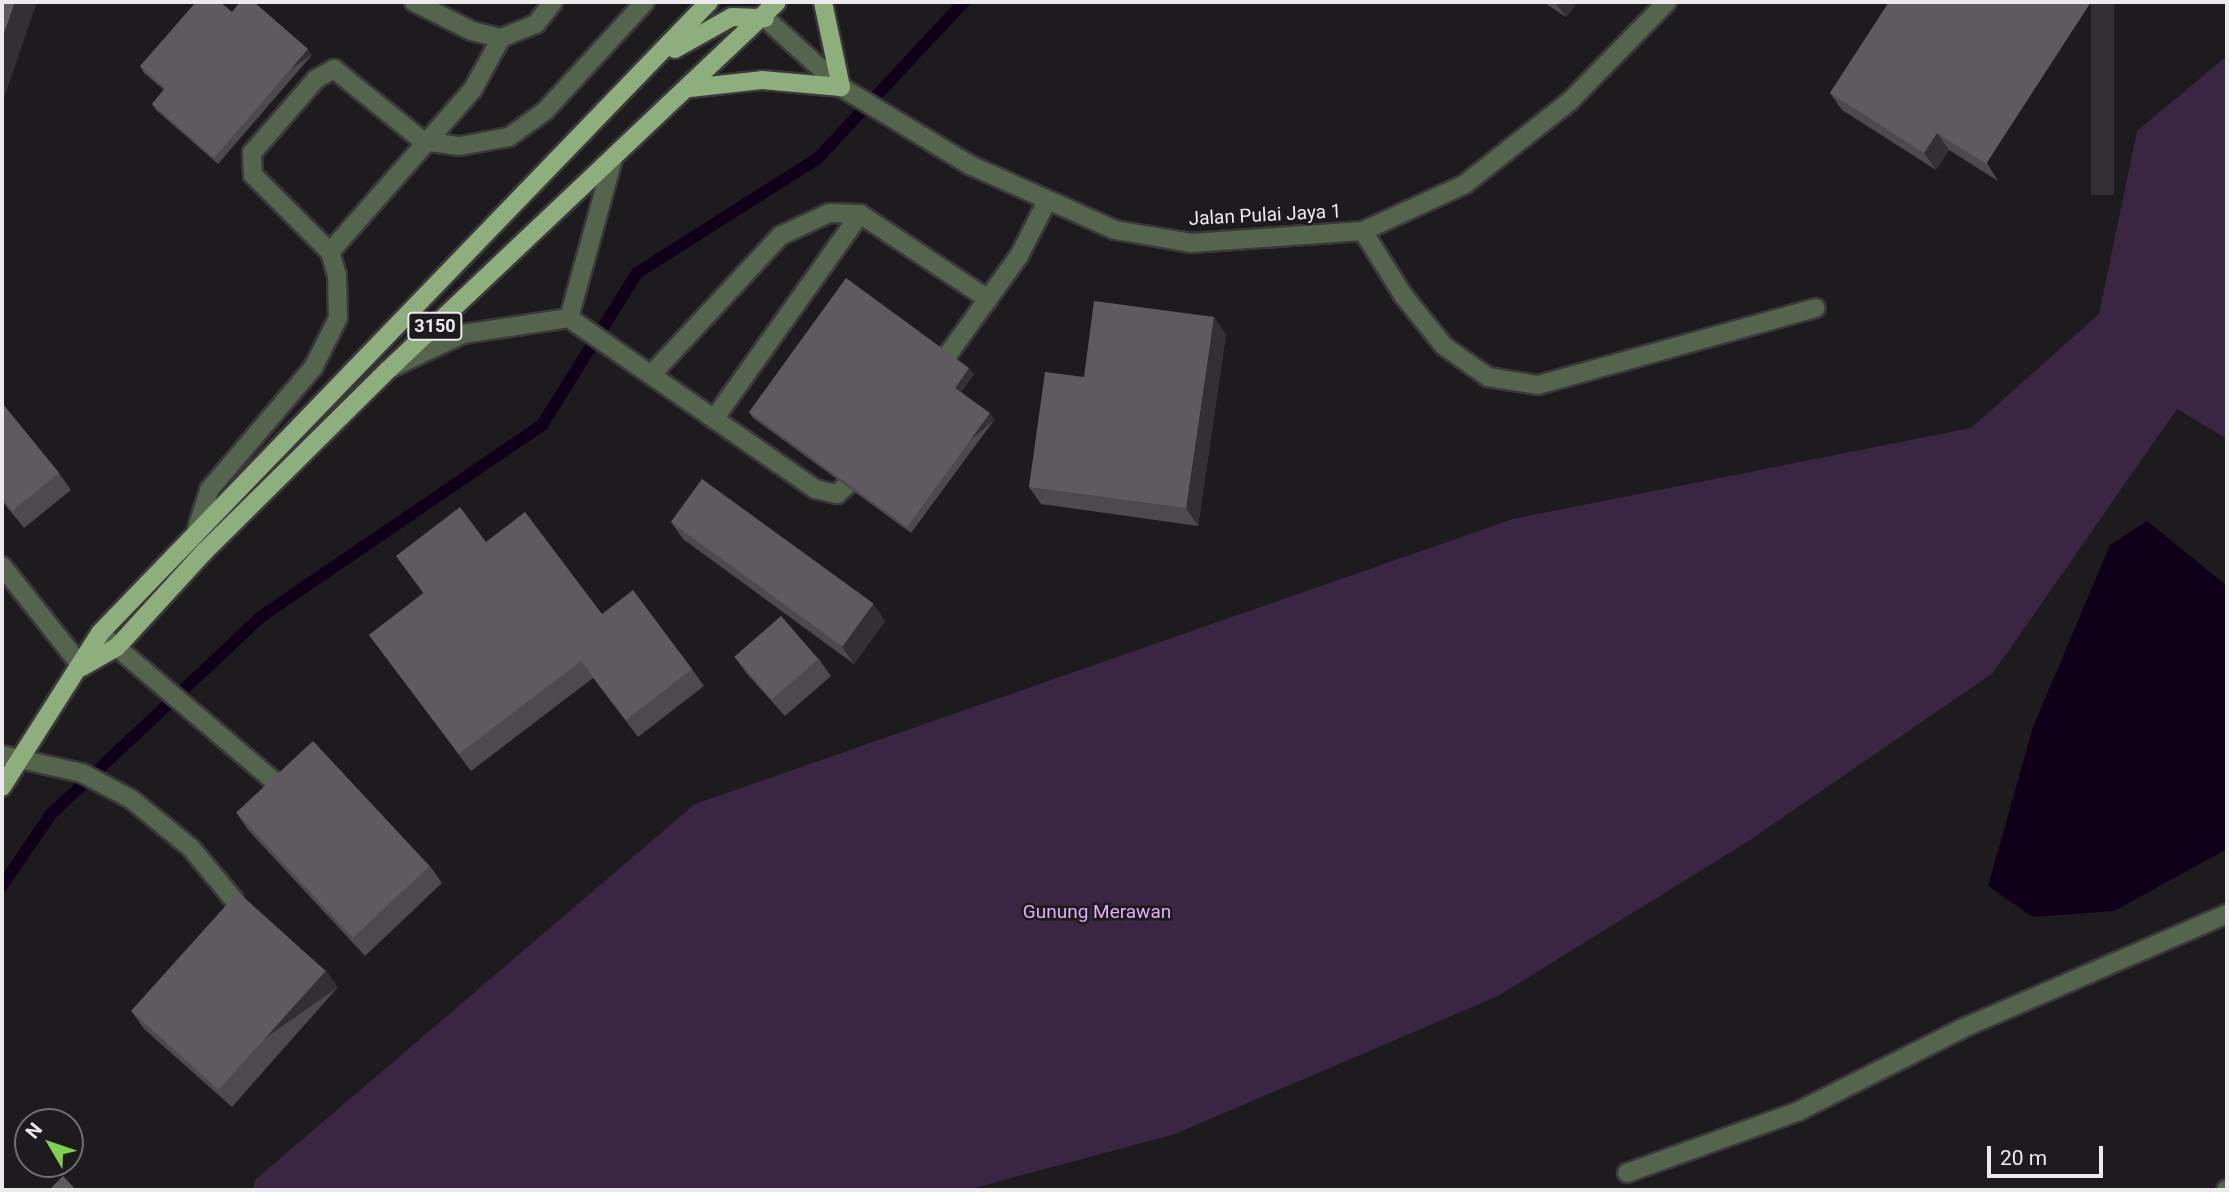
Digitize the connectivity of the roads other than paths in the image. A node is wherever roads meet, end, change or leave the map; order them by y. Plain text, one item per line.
1 (414, 2) edge
2 (553, 2) edge
3 (645, 2) edge
4 (709, 2) edge
5 (777, 2) edge
6 (823, 2) edge
7 (1667, 2) edge
8 (763, 10) edge
9 (501, 38) junction
10 (636, 78) junction
11 (690, 88) junction
12 (846, 90) junction
13 (423, 141) junction
14 (613, 159) junction
15 (1047, 201) junction
16 (860, 214) junction
17 (1363, 231) junction
18 (330, 252) junction
19 (988, 299) junction
20 (1816, 308) dead end
21 (576, 323) junction
22 (388, 369) junction
23 (651, 375) junction
24 (926, 385) edge
25 (714, 419) junction
26 (878, 450) edge
27 (197, 528) junction
28 (2, 566) edge
29 (100, 633) junction
30 (117, 647) junction
31 (82, 667) junction
32 (10, 756) edge
33 (2, 787) edge
34 (281, 787) edge
35 (234, 900) edge
36 (2227, 914) edge
37 (1627, 1173) dead end

1 - 9 street
2 - 9 street
3 - 13 street
4 - 10 main road, 3150
5 - 8 main road, 3150
6 - 12 main road
7 - 17 street, Jalan Pulai Jaya 1
8 - 10 main road
8 - 11 main road, 3150
8 - 12 street, Jalan Pulai Jaya 1
9 - 13 street
10 - 27 main road, 3150
11 - 12 main road
11 - 14 main road, 3150
12 - 15 street, Jalan Pulai Jaya 1
13 - 18 street
13 - 18 street
14 - 21 street
14 - 22 main road, 3150
15 - 17 street, Jalan Pulai Jaya 1
15 - 19 street
16 - 19 street
16 - 23 street
16 - 25 street
17 - 20 street
18 - 27 street
19 - 24 street
21 - 22 street
21 - 23 street
22 - 30 main road, 3150
23 - 25 street
25 - 26 street
27 - 29 main road, 3150
28 - 31 street
29 - 30 street
29 - 31 main road, 3150
30 - 31 main road, 3150
30 - 34 street
31 - 32 main road, 3150
32 - 33 main road, 3150
32 - 35 street
36 - 37 street

